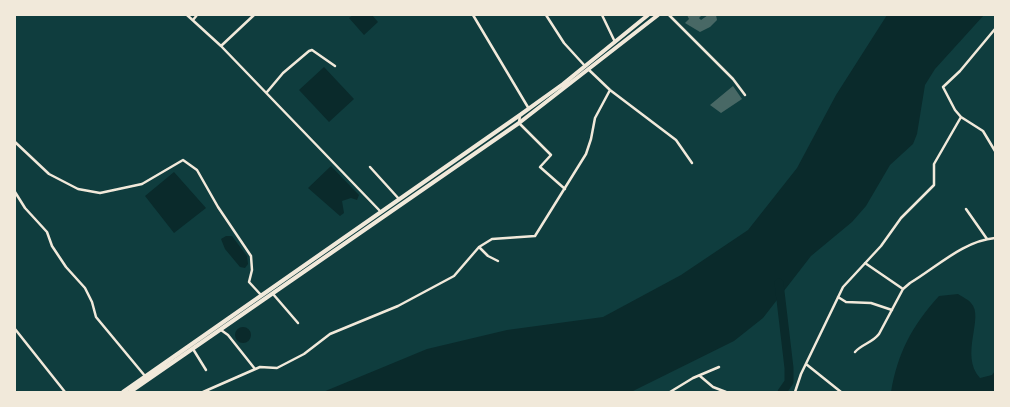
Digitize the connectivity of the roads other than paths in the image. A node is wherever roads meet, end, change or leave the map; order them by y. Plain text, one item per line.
1 (188, 15) edge
2 (197, 15) edge
3 (254, 15) edge
4 (473, 15) edge
5 (546, 15) edge
6 (602, 15) edge
7 (648, 15) edge
8 (658, 15) edge
9 (669, 15) edge
10 (193, 20) junction
11 (995, 29) edge
12 (993, 34) edge
13 (615, 42) junction
14 (221, 46) junction
15 (335, 66) dead end
16 (586, 67) junction
17 (610, 90) junction
18 (267, 92) junction
19 (745, 95) dead end
20 (528, 109) junction
21 (520, 115) junction
22 (961, 117) junction
23 (519, 123) junction
24 (15, 142) edge
25 (995, 151) edge
26 (692, 163) dead end
27 (370, 167) dead end
28 (565, 189) junction
29 (15, 192) edge
30 (400, 200) junction
31 (966, 209) dead end
32 (382, 213) junction
33 (995, 238) edge
34 (987, 239) junction
35 (479, 248) junction
36 (498, 260) dead end
37 (865, 263) junction
38 (903, 289) junction
39 (272, 294) junction
40 (262, 296) junction
41 (838, 297) junction
42 (892, 310) junction
43 (298, 323) dead end
44 (15, 329) edge
45 (221, 330) junction
46 (193, 349) junction
47 (855, 352) dead end
48 (806, 364) junction
49 (720, 367) dead end
50 (255, 369) junction
51 (206, 370) dead end
52 (145, 376) junction
53 (700, 376) junction
54 (65, 392) edge
55 (123, 392) edge
56 (130, 392) edge
57 (202, 392) edge
58 (670, 392) edge
59 (726, 392) edge
60 (795, 392) edge
61 (842, 392) edge

1 - 10 street
2 - 10 street
3 - 14 street
4 - 20 street
5 - 16 street
6 - 13 street
7 - 13 main road
8 - 16 main road
9 - 19 street
10 - 14 street
11 - 12 street
12 - 22 street
13 - 16 main road
14 - 18 street
15 - 18 street
16 - 17 street
16 - 20 main road
16 - 23 main road
17 - 26 street
17 - 28 street
18 - 32 street
20 - 21 main road
21 - 23 street
21 - 30 main road
22 - 25 street
22 - 37 street
23 - 28 street
23 - 39 main road
24 - 40 street
27 - 30 street
28 - 35 street
29 - 52 street
30 - 32 main road
31 - 34 street
32 - 40 main road
33 - 34 street
34 - 38 street
35 - 36 street
35 - 50 street
37 - 38 street
37 - 41 street
38 - 42 street
39 - 43 street
39 - 45 main road
40 - 52 main road
41 - 42 street
41 - 48 street
42 - 47 street
44 - 54 street
45 - 46 main road
45 - 50 street
46 - 51 street
46 - 56 main road
48 - 60 street
48 - 61 street
49 - 53 street
50 - 57 street
52 - 55 main road
53 - 58 street
53 - 59 street

